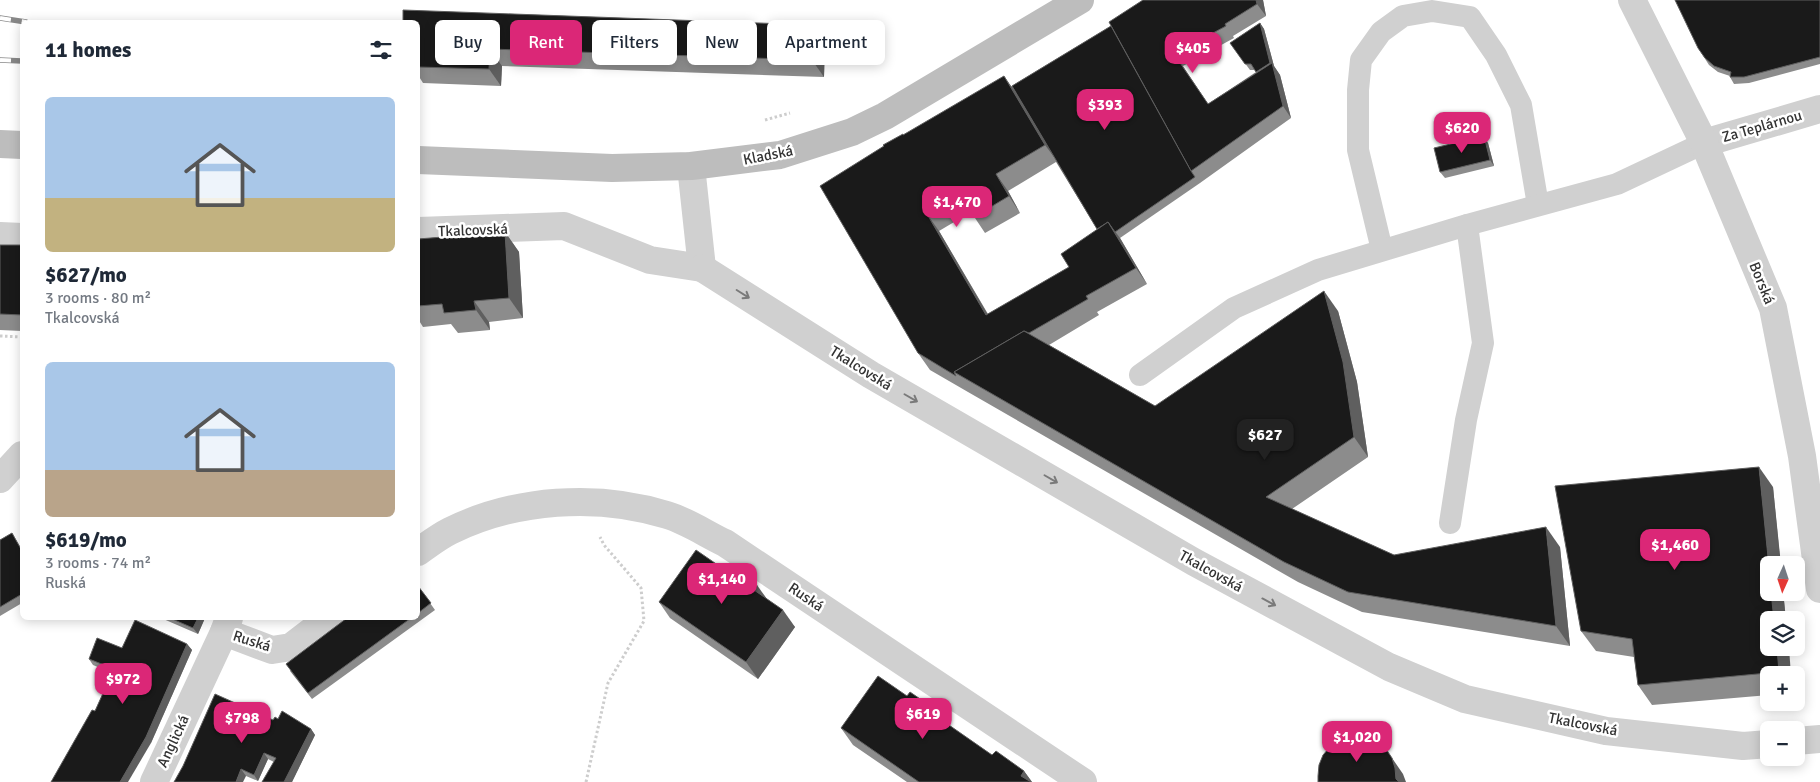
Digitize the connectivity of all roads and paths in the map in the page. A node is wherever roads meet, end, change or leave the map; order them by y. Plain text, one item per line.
1 (1080, 0) edge
2 (1632, 0) edge
3 (1820, 109) edge
4 (793, 113) dead end
5 (756, 123) dead end
6 (1704, 142) junction
7 (0, 144) edge
8 (20, 144) edge
9 (420, 160) edge
10 (692, 166) junction
11 (1538, 205) junction
12 (1467, 225) junction
13 (420, 232) edge
14 (0, 236) edge
15 (20, 237) edge
16 (1382, 250) junction
17 (702, 268) junction
18 (0, 336) edge
19 (20, 336) edge
20 (1140, 375) dead end
21 (20, 457) edge
22 (0, 479) edge
23 (584, 502) junction
24 (1450, 523) dead end
25 (420, 551) edge
26 (1820, 589) edge
27 (326, 620) edge
28 (227, 625) edge
29 (1820, 740) edge
30 (1805, 741) edge
31 (1760, 745) edge
32 (154, 782) edge
33 (586, 782) edge
34 (1083, 782) edge

1 - 10 main road, Kladská
2 - 6 street, Borská
3 - 6 street, Za Teplárnou
4 - 5 path
6 - 11 lane
6 - 26 street, Borská
7 - 8 main road
9 - 10 main road, Kladská
10 - 17 street
11 - 12 lane
11 - 16 lane
12 - 16 lane
12 - 24 lane
13 - 17 street, Tkalcovská
14 - 15 street
16 - 20 lane
17 -> 31 street, Tkalcovská
18 - 19 path
21 - 22 street
23 - 25 street, Ruská
23 - 33 path
23 - 34 street, Ruská
27 - 28 street, Ruská
28 - 32 street, Anglická
29 - 30 street

